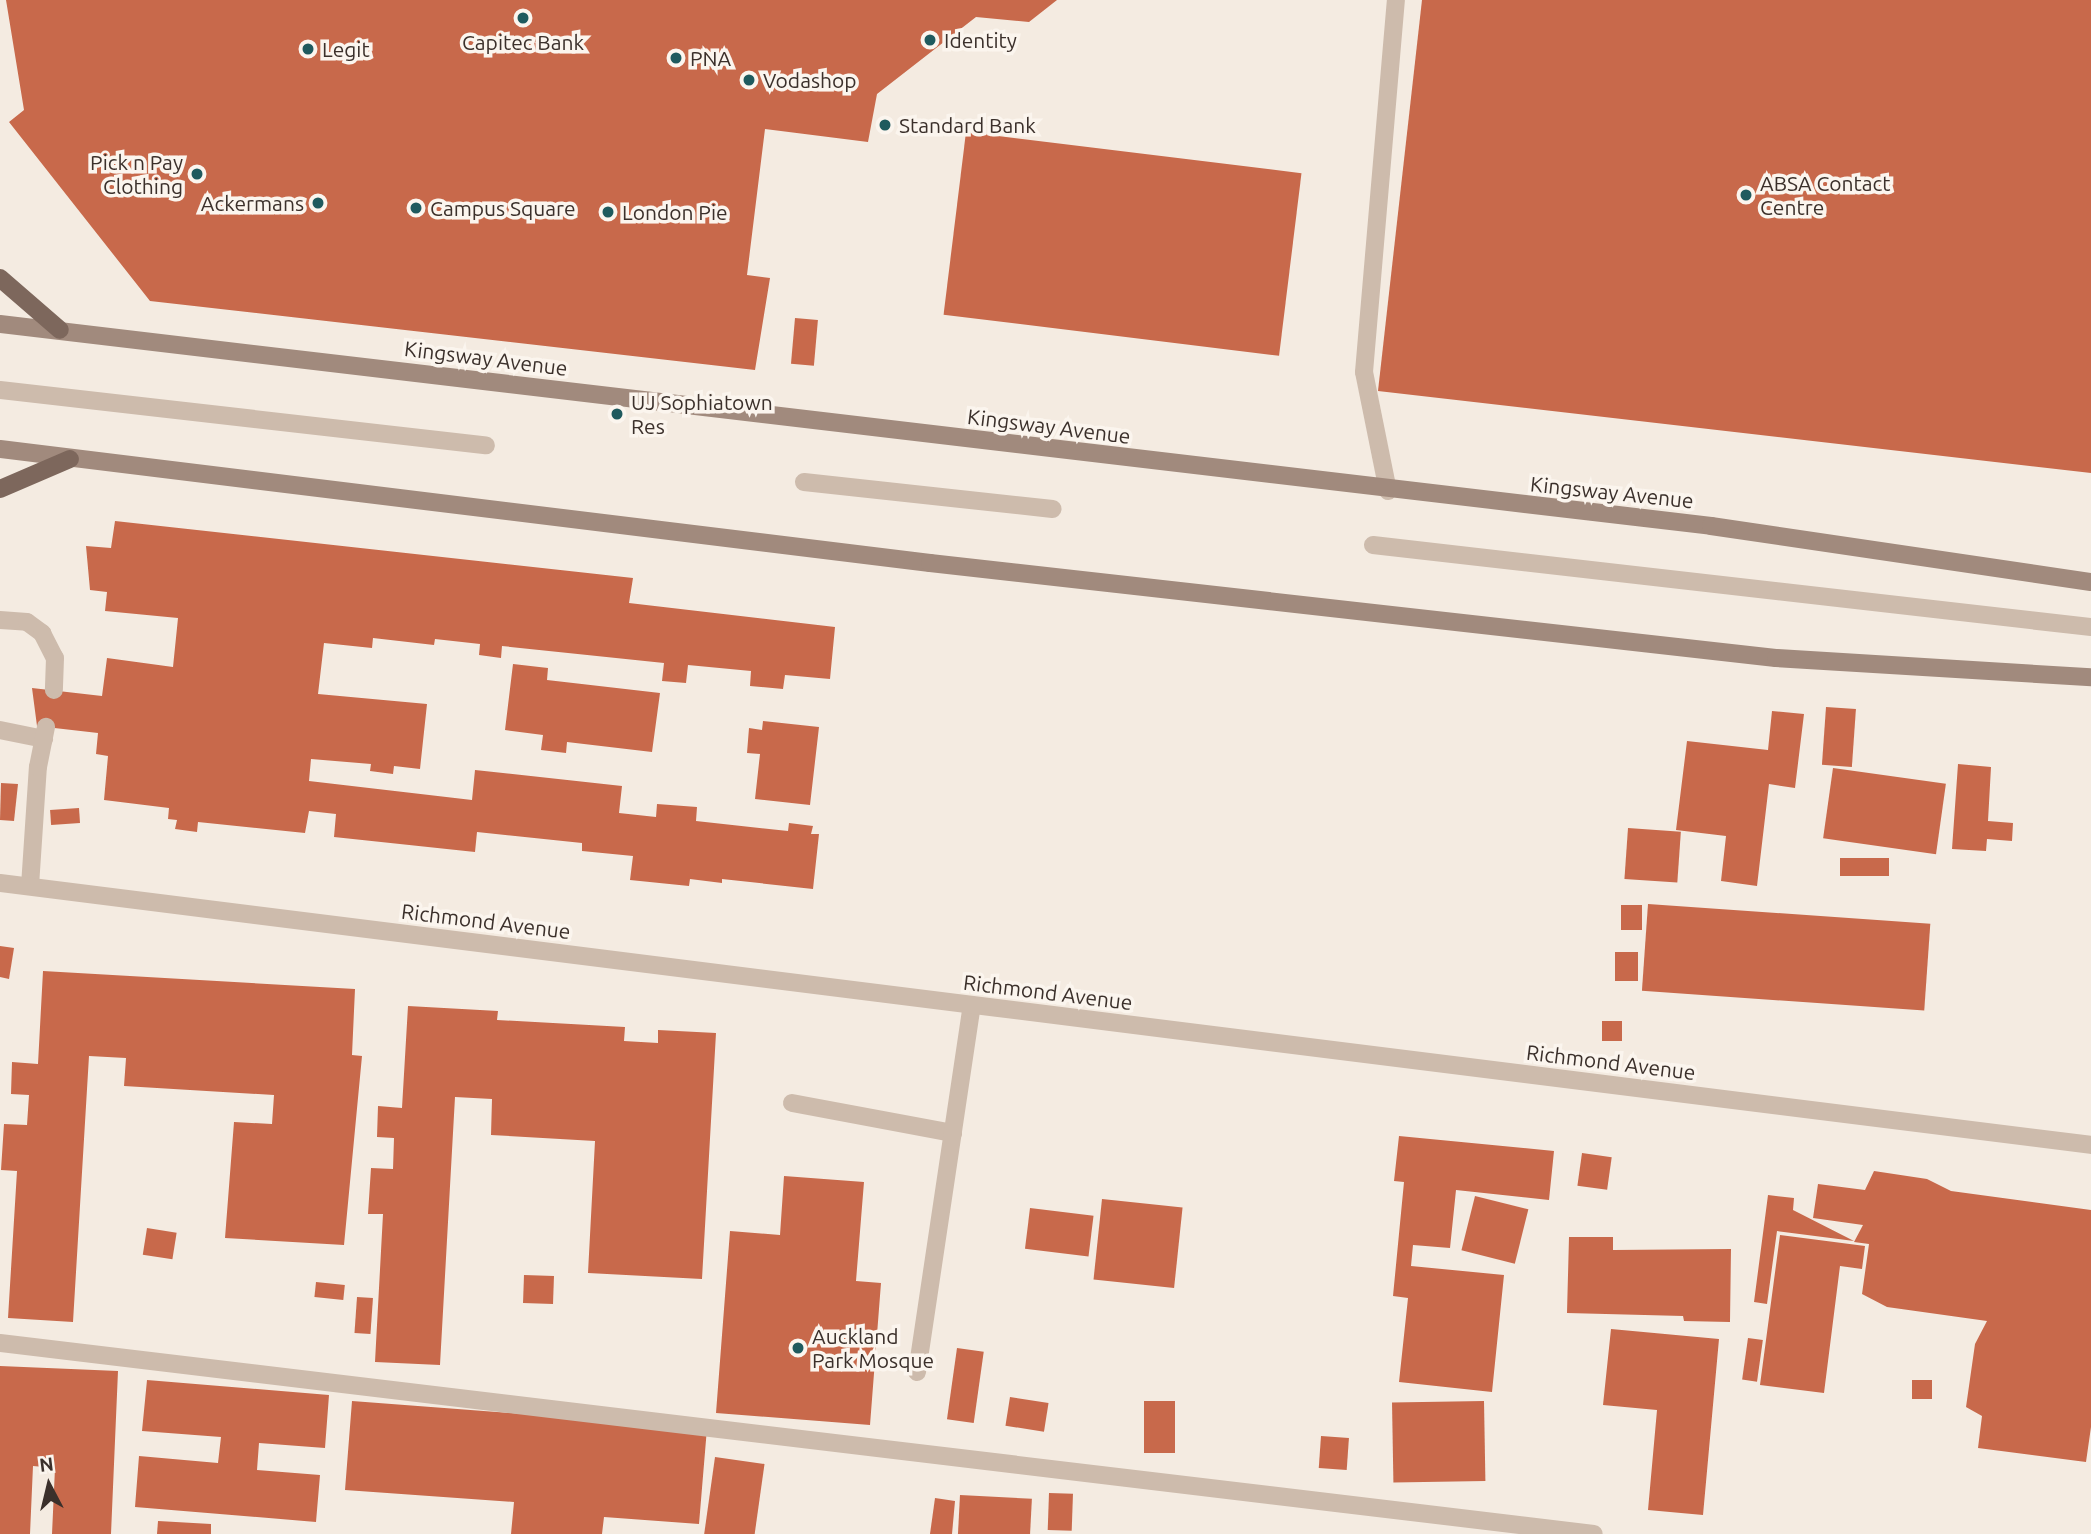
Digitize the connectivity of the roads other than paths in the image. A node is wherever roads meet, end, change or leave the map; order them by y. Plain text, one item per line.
1 (1396, 0) edge
2 (0, 278) edge
3 (0, 324) edge
4 (60, 330) junction
5 (0, 390) edge
6 (486, 445) dead end
7 (0, 449) edge
8 (70, 459) junction
9 (804, 482) dead end
10 (0, 489) edge
11 (1388, 491) junction
12 (1053, 509) dead end
13 (1373, 545) dead end
14 (2091, 582) edge
15 (0, 620) edge
16 (2091, 627) edge
17 (2091, 677) edge
18 (54, 690) dead end
19 (0, 730) edge
20 (0, 883) edge
21 (30, 886) junction
22 (972, 1005) junction
23 (792, 1103) dead end
24 (953, 1133) junction
25 (2091, 1145) edge
26 (0, 1343) edge
27 (917, 1372) dead end
28 (1594, 1534) edge

1 - 11 street
2 - 4 main road
3 - 4 main road, Kingsway Avenue
4 - 11 main road, Kingsway Avenue
5 - 6 street
7 - 8 main road
8 - 10 main road
8 - 17 main road
9 - 12 street
11 - 14 main road, Kingsway Avenue
13 - 16 street
15 - 18 street
19 - 21 street
20 - 21 street, Richmond Avenue
21 - 22 street, Richmond Avenue
22 - 24 street
22 - 25 street, Richmond Avenue
23 - 24 street
24 - 27 street
26 - 28 street

